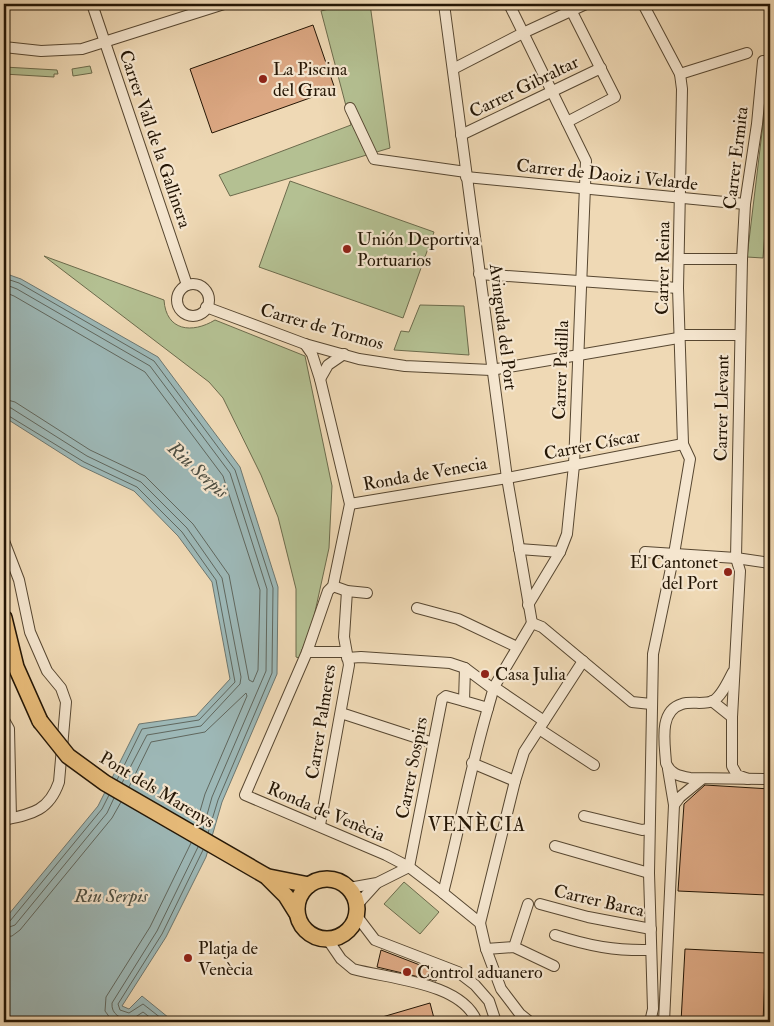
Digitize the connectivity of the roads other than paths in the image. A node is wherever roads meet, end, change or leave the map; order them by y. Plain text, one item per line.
1 (92, 4) edge
2 (224, 4) edge
3 (444, 4) edge
4 (509, 4) edge
5 (586, 4) edge
6 (643, 4) edge
7 (208, 6) edge
8 (569, 7) edge
9 (523, 32) junction
10 (106, 43) junction
11 (4, 47) edge
12 (747, 53) dead end
13 (763, 61) dead end
14 (601, 68) junction
15 (453, 69) junction
16 (680, 74) junction
17 (552, 92) junction
18 (350, 108) dead end
19 (567, 122) junction
20 (461, 135) junction
21 (466, 175) junction
22 (585, 189) junction
23 (681, 199) junction
24 (745, 204) junction
25 (742, 258) junction
26 (680, 259) junction
27 (480, 274) junction
28 (581, 282) junction
29 (187, 286) junction
30 (678, 288) junction
31 (206, 307) junction
32 (740, 336) junction
33 (678, 338) junction
34 (305, 344) junction
35 (344, 354) junction
36 (577, 356) junction
37 (492, 370) junction
38 (320, 379) junction
39 (682, 444) junction
40 (574, 465) junction
41 (507, 478) junction
42 (350, 504) junction
43 (4, 541) edge
44 (519, 549) junction
45 (560, 552) junction
46 (645, 552) dead end
47 (674, 554) junction
48 (736, 558) junction
49 (770, 563) edge
50 (333, 586) junction
51 (347, 591) junction
52 (367, 593) dead end
53 (528, 605) junction
54 (417, 608) dead end
55 (4, 618) edge
56 (532, 623) junction
57 (517, 647) junction
58 (307, 652) junction
59 (347, 655) junction
60 (583, 661) junction
61 (465, 668) junction
62 (735, 669) junction
63 (493, 688) junction
64 (464, 701) junction
65 (712, 701) junction
66 (651, 704) junction
67 (488, 708) junction
68 (341, 713) junction
69 (732, 716) junction
70 (4, 720) edge
71 (541, 725) junction
72 (433, 744) junction
73 (732, 761) junction
74 (472, 763) junction
75 (594, 765) dead end
76 (668, 769) junction
77 (704, 778) junction
78 (748, 779) junction
79 (770, 779) edge
80 (514, 781) junction
81 (674, 805) junction
82 (584, 816) dead end
83 (7, 819) edge
84 (320, 825) junction
85 (649, 829) junction
86 (555, 846) dead end
87 (409, 866) junction
88 (649, 873) junction
89 (266, 876) junction
90 (377, 884) junction
91 (309, 885) junction
92 (349, 888) junction
93 (444, 893) junction
94 (528, 904) dead end
95 (540, 904) dead end
96 (357, 910) junction
97 (296, 912) junction
98 (480, 923) junction
99 (650, 929) junction
100 (555, 935) dead end
101 (328, 940) junction
102 (514, 947) junction
103 (486, 950) junction
104 (651, 950) junction
105 (554, 966) dead end
106 (477, 1022) edge
107 (496, 1022) edge
108 (530, 1022) edge
109 (650, 1022) edge
110 (664, 1022) edge

1 - 10 street, Carrer Vall de la Gallinera
2 - 7 street
3 - 15 street, Avinguda del Port
4 - 9 street, Carrer Padilla
5 - 8 street
6 - 16 street
7 - 10 street
8 - 9 street
8 - 14 street
9 - 15 street
9 - 17 street, Carrer Padilla
10 - 11 street
10 - 29 street, Carrer Vall de la Gallinera
12 - 16 street
13 - 24 street, Carrer Ermita
14 - 17 street, Carrer Gibraltar
14 - 19 street
15 - 20 street, Avinguda del Port
16 - 23 street, Carrer Reina
17 - 19 street, Carrer Padilla
17 - 20 street, Carrer Gibraltar
18 - 21 street, Carrer de Daoiz i Velarde
19 - 22 street, Carrer Padilla
20 - 21 street, Avinguda del Port
21 - 22 street, Carrer de Daoiz i Velarde
21 - 27 street, Avinguda del Port
22 - 23 street, Carrer de Daoiz i Velarde
22 - 28 street, Carrer Padilla
23 - 24 street, Carrer de Daoiz i Velarde
23 - 26 street, Carrer Reina
24 - 25 street, Carrer Ermita
25 - 26 street
25 - 32 street, Carrer Llevant
26 - 30 street, Carrer Reina
27 - 28 street
27 - 37 street, Avinguda del Port
28 - 30 street
28 - 36 street, Carrer Padilla
29 - 31 street
29 - 31 street
30 - 33 street, Carrer Reina
31 - 34 street, Carrer de Tormos
32 - 33 street, Carrer de Tormos
32 - 48 street, Carrer Llevant
33 - 36 street, Carrer de Tormos
33 - 39 street, Carrer Reina
34 - 35 street, Carrer de Tormos
34 - 38 street
35 - 37 street, Carrer de Tormos
35 - 38 street
36 - 37 street, Carrer de Tormos
36 - 40 street, Carrer Padilla
37 - 41 street, Avinguda del Port
38 - 42 street
39 - 40 street, Carrer Císcar
39 - 47 street, Carrer Reina
40 - 41 street, Carrer Císcar
40 - 45 street, Carrer Padilla
41 - 42 street, Ronda de Venecia
41 - 44 street, Avinguda del Port
42 - 50 street, Ronda de Venècia
43 - 83 street
44 - 45 street
44 - 53 street, Avinguda del Port
45 - 53 street, Carrer Padilla
46 - 47 street
47 - 48 street
47 - 66 street, Carrer Reina
48 - 49 street
48 - 62 street, Carrer Llevant
50 - 51 street
50 - 58 street, Ronda de Venècia
51 - 52 street
51 - 59 street, Carrer Palmeres
53 - 56 street, Avinguda del Port
54 - 57 street
55 - 89 highway, Pont dels Marenys, bridge
56 - 57 street
56 - 60 street
57 - 63 street
58 - 59 street
58 - 84 street, Ronda de Venècia
59 - 61 street
59 - 68 street, Carrer Palmeres
60 - 66 street
60 - 71 street
61 - 63 street
61 - 64 street
62 - 65 street
62 - 69 street, Carrer Llevant
63 - 67 street
63 - 71 street
64 - 67 street
64 - 72 street, Carrer Sospirs
65 - 69 street
65 - 76 street
66 - 85 street
67 - 74 street
68 - 72 street
68 - 84 street, Carrer Palmeres
69 - 73 street
70 - 83 street
71 - 75 street
71 - 80 street
72 - 87 street, Carrer Sospirs
73 - 77 street
73 - 78 street
74 - 80 street
74 - 93 street
76 - 77 street
76 - 81 street
77 - 78 street
77 - 81 street
78 - 79 street
80 - 98 street
81 - 110 street
82 - 85 street
84 - 87 street, Ronda de Venècia
85 - 88 street
86 - 88 street
87 - 90 street
87 - 93 street, Ronda de Venècia
88 - 99 street
89 - 91 highway
89 - 97 highway
90 - 92 street
90 - 96 street
91 - 92 highway
91 - 97 highway
92 - 96 highway
93 - 98 street, Ronda de Venècia
94 - 102 street
95 - 99 street, Carrer Barca
96 - 101 highway
96 - 107 street
97 - 101 highway
98 - 103 street
99 - 104 street
100 - 104 street
101 - 106 street
102 - 103 street
102 - 105 street
103 - 108 street
104 - 109 street

